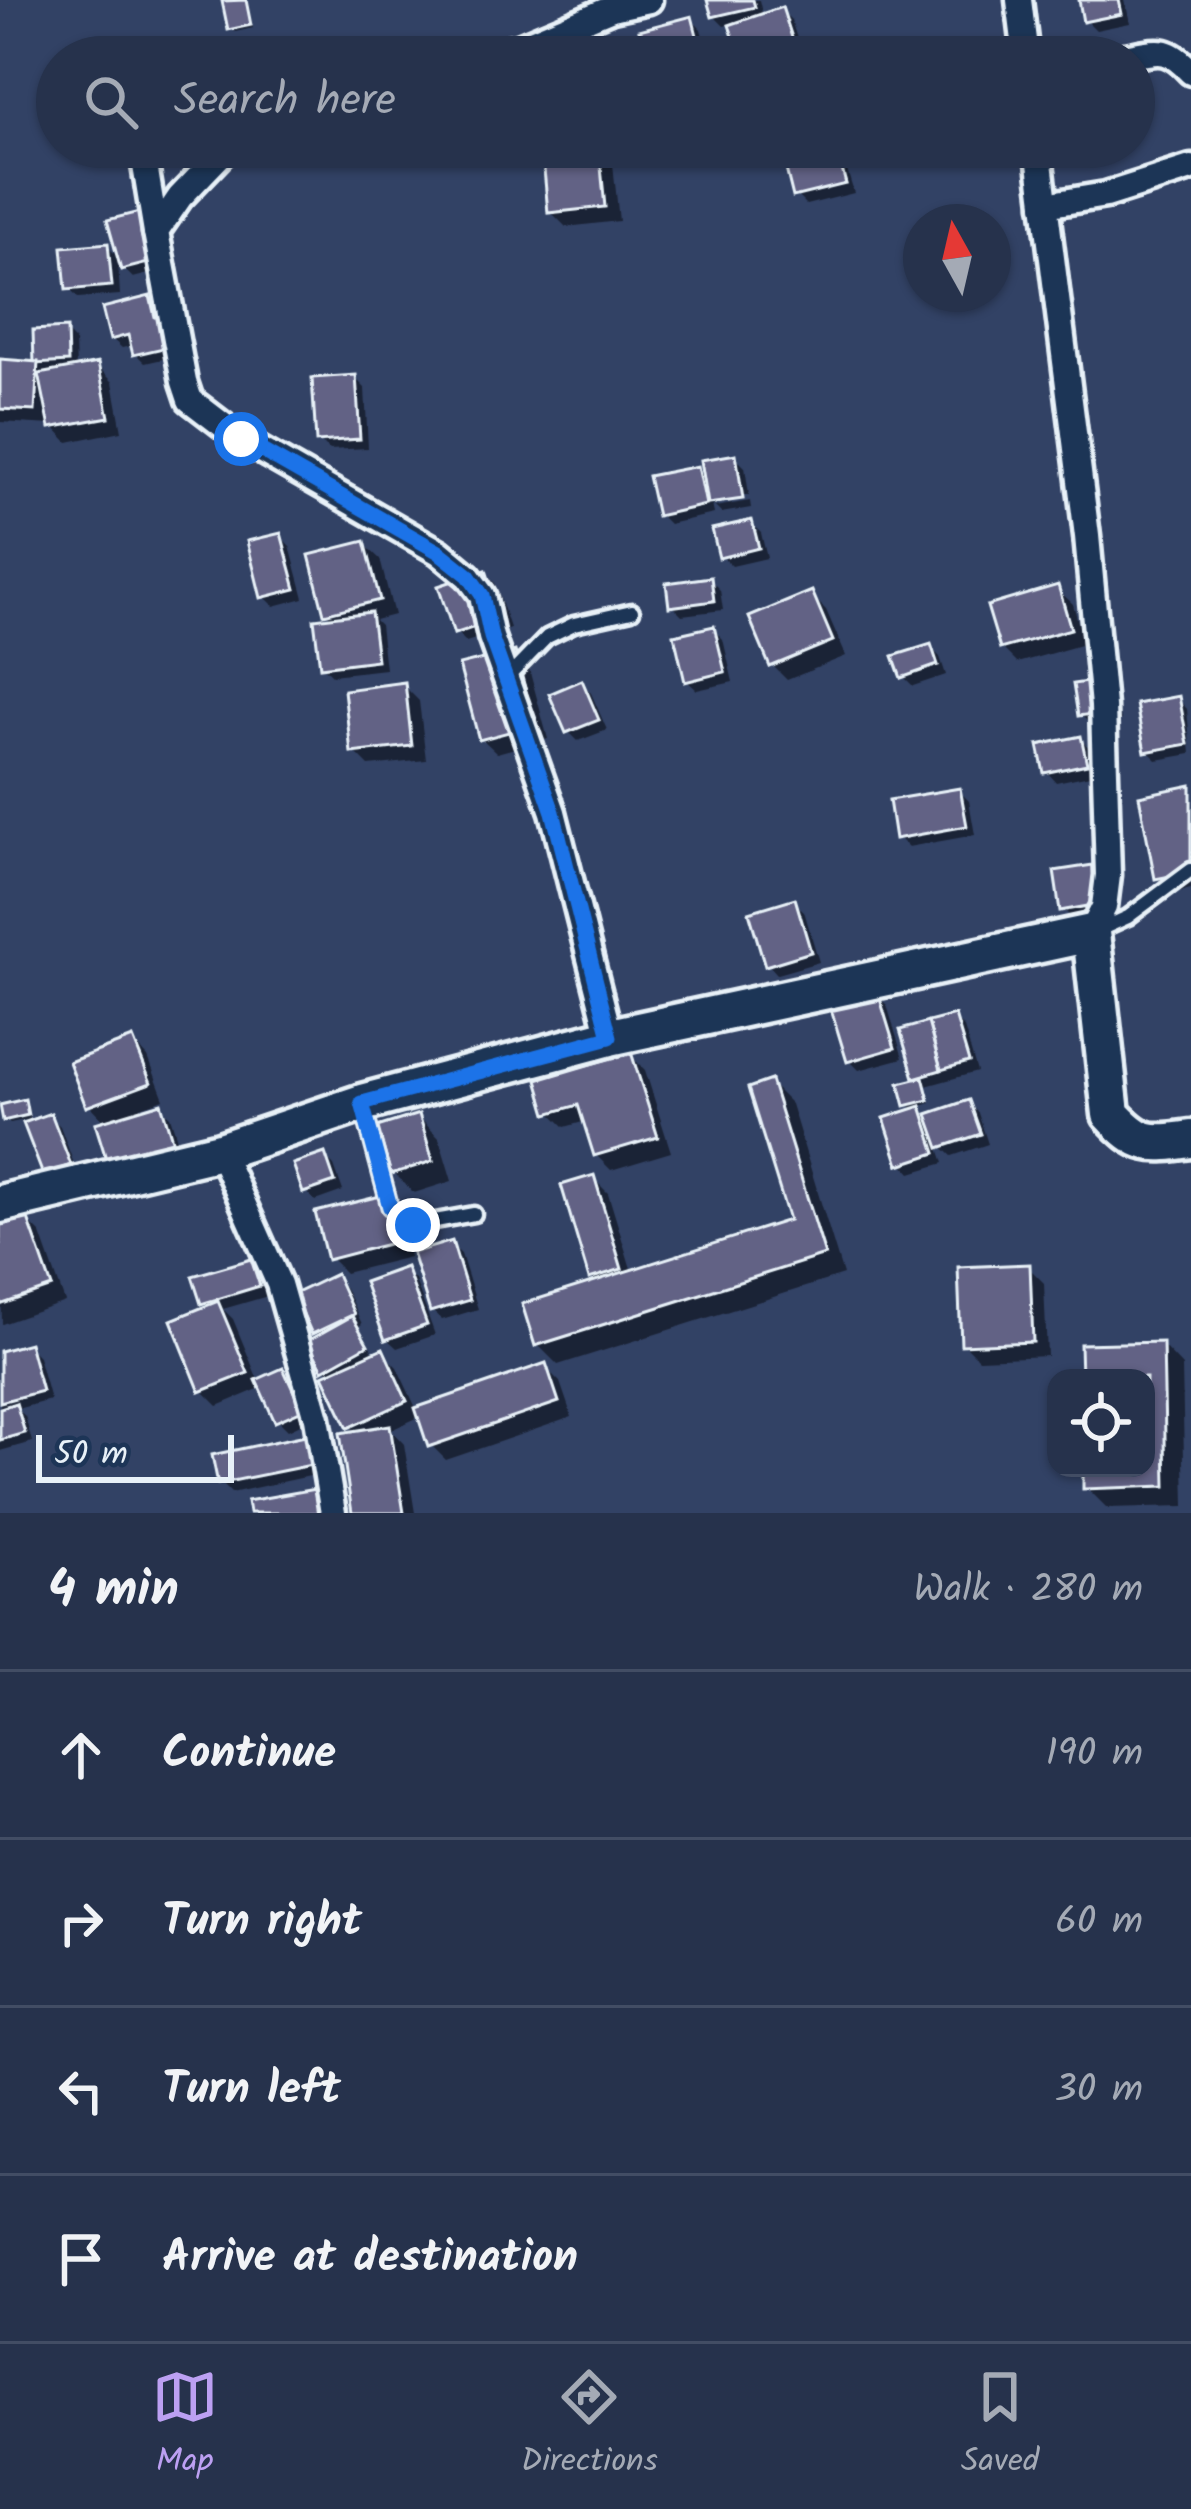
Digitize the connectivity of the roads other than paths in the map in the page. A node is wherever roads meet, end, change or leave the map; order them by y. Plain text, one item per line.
1 (649, 0) edge
2 (1019, 0) edge
3 (565, 28) junction
4 (546, 36) edge
5 (564, 36) edge
6 (1023, 36) edge
7 (1155, 52) edge
8 (1191, 72) edge
9 (145, 168) edge
10 (207, 168) edge
11 (1041, 168) edge
12 (1191, 169) edge
13 (1045, 205) junction
14 (156, 232) junction
15 (632, 610) dead end
16 (506, 679) junction
17 (1191, 870) edge
18 (1091, 933) junction
19 (610, 1037) junction
20 (362, 1103) junction
21 (1191, 1139) edge
22 (220, 1151) junction
23 (0, 1204) edge
24 (474, 1214) dead end
25 (333, 1513) edge

1 - 3 street
2 - 6 street
3 - 4 street
3 - 5 lane
7 - 8 street
9 - 14 street
10 - 14 street
11 - 13 street
12 - 13 street
13 - 18 street
14 - 16 street
15 - 16 lane
16 - 19 street
17 - 18 lane
18 - 19 street
18 - 21 street
19 - 20 street
20 - 22 street
20 - 24 lane
22 - 23 street
22 - 25 street

